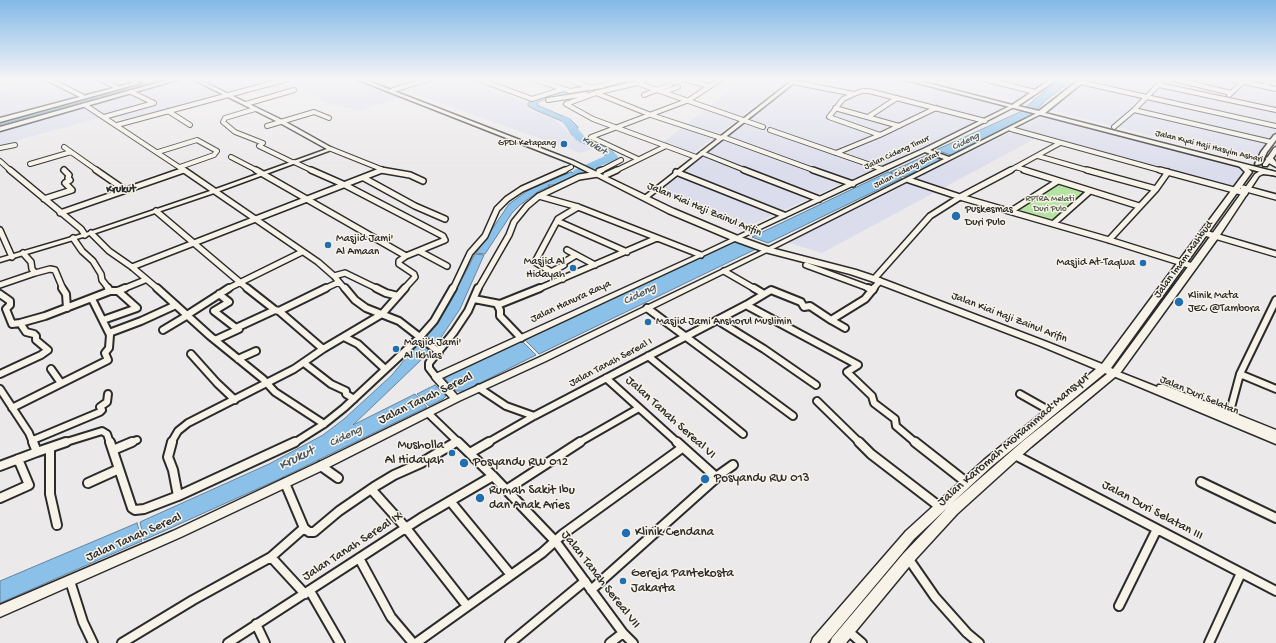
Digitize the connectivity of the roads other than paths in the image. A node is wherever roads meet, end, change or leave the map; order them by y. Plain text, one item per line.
1 (36, 109) edge
2 (38, 109) edge
3 (71, 109) edge
4 (91, 109) edge
5 (133, 109) edge
6 (179, 109) edge
7 (255, 109) joint
8 (440, 109) edge
9 (575, 109) edge
10 (635, 109) edge
11 (665, 109) edge
12 (714, 109) edge
13 (759, 109) edge
14 (834, 109) edge
15 (839, 109) edge
16 (880, 109) edge
17 (934, 109) edge
18 (940, 109) edge
19 (1010, 109) edge
20 (1034, 109) edge
21 (1045, 109) edge
22 (1200, 109) edge
23 (1134, 110) joint
24 (1042, 111) junction
25 (168, 112) junction
26 (650, 115) junction
27 (104, 117) junction
28 (868, 117) junction
29 (329, 118) dead end
30 (0, 119) edge
31 (745, 120) junction
32 (985, 121) junction
33 (282, 122) junction
34 (117, 125) junction
35 (190, 125) dead end
36 (267, 126) dead end
37 (899, 126) junction
38 (1276, 126) edge
39 (763, 127) dead end
40 (1114, 127) junction
41 (618, 128) junction
42 (0, 129) edge
43 (1011, 129) junction
44 (770, 130) dead end
45 (880, 135) junction
46 (1276, 136) edge
47 (722, 138) junction
48 (1271, 142) junction
49 (1060, 143) junction
50 (15, 144) dead end
51 (666, 146) junction
52 (64, 147) dead end
53 (0, 148) edge
54 (331, 149) junction
55 (1276, 149) edge
56 (71, 152) junction
57 (158, 152) junction
58 (928, 152) junction
59 (702, 153) junction
60 (836, 153) junction
61 (1038, 156) junction
62 (231, 157) dead end
63 (696, 157) junction
64 (948, 158) junction
65 (1270, 158) junction
66 (638, 159) junction
67 (621, 160) dead end
68 (0, 161) edge
69 (293, 162) junction
70 (30, 164) dead end
71 (1262, 164) junction
72 (1241, 165) junction
73 (571, 167) dead end
74 (1016, 167) junction
75 (182, 168) junction
76 (882, 169) junction
77 (64, 170) dead end
78 (382, 170) junction
79 (1275, 170) edge
80 (596, 171) junction
81 (676, 172) junction
82 (1168, 172) junction
83 (263, 173) junction
84 (606, 175) junction
85 (364, 178) junction
86 (909, 180) junction
87 (422, 181) dead end
88 (1058, 181) junction
89 (853, 184) junction
90 (345, 185) junction
91 (1156, 189) junction
92 (125, 190) junction
93 (1090, 190) junction
94 (1242, 190) junction
95 (215, 191) junction
96 (539, 196) junction
97 (646, 196) junction
98 (960, 197) junction
99 (1276, 197) edge
100 (44, 199) junction
101 (819, 199) junction
102 (308, 200) junction
103 (1139, 206) junction
104 (578, 207) junction
105 (156, 211) junction
106 (1011, 211) junction
107 (60, 213) junction
108 (784, 215) junction
109 (445, 219) dead end
110 (254, 220) junction
111 (557, 221) junction
112 (1054, 223) junction
113 (0, 230) edge
114 (1205, 233) junction
115 (88, 234) junction
116 (1215, 236) junction
117 (740, 237) junction
118 (73, 238) junction
119 (657, 238) junction
120 (1110, 240) junction
121 (194, 244) junction
122 (767, 247) junction
123 (567, 250) dead end
124 (419, 251) junction
125 (302, 252) junction
126 (627, 252) junction
127 (23, 253) junction
128 (1276, 254) edge
129 (576, 255) junction
130 (701, 255) junction
131 (406, 256) junction
132 (12, 257) junction
133 (0, 260) edge
134 (1182, 263) junction
135 (595, 265) junction
136 (812, 265) junction
137 (447, 266) dead end
138 (1192, 266) junction
139 (132, 267) junction
140 (724, 271) junction
141 (551, 272) junction
142 (35, 273) junction
143 (334, 276) junction
144 (563, 279) junction
145 (877, 279) junction
146 (145, 280) junction
147 (240, 282) junction
148 (339, 282) junction
149 (0, 285) edge
150 (873, 290) junction
151 (118, 291) junction
152 (110, 292) junction
153 (0, 294) edge
154 (219, 294) junction
155 (764, 294) junction
156 (398, 296) junction
157 (92, 299) junction
158 (474, 299) junction
159 (1276, 300) edge
160 (497, 304) junction
161 (176, 305) junction
162 (746, 305) junction
163 (67, 308) junction
164 (647, 308) junction
165 (277, 310) junction
166 (382, 314) junction
167 (188, 315) junction
168 (103, 320) junction
169 (717, 320) junction
170 (831, 320) junction
171 (20, 323) junction
172 (845, 328) dead end
173 (163, 330) dead end
174 (238, 330) dead end
175 (109, 333) junction
176 (686, 336) junction
177 (344, 337) junction
178 (521, 338) junction
179 (420, 339) junction
180 (215, 340) junction
181 (324, 349) junction
182 (256, 351) dead end
183 (439, 352) junction
184 (191, 354) dead end
185 (648, 356) junction
186 (238, 359) junction
187 (304, 363) junction
188 (51, 369) dead end
189 (385, 369) junction
190 (1111, 369) junction
191 (0, 374) edge
192 (1240, 374) junction
193 (606, 378) junction
194 (438, 379) junction
195 (61, 383) junction
196 (267, 384) junction
197 (816, 385) dead end
198 (479, 388) junction
199 (1276, 389) edge
200 (0, 390) edge
201 (108, 394) dead end
202 (1020, 394) dead end
203 (455, 397) junction
204 (354, 398) junction
205 (234, 400) junction
206 (817, 401) dead end
207 (12, 408) junction
208 (639, 408) junction
209 (1050, 411) junction
210 (428, 414) junction
211 (534, 416) junction
212 (793, 416) dead end
213 (1228, 418) junction
214 (324, 424) junction
215 (743, 434) dead end
216 (1276, 434) edge
217 (33, 440) junction
218 (136, 440) dead end
219 (1276, 440) edge
220 (456, 442) junction
221 (50, 448) junction
222 (682, 448) junction
223 (113, 450) junction
224 (37, 452) junction
225 (1010, 452) junction
226 (470, 453) junction
227 (18, 459) junction
228 (988, 463) junction
229 (733, 465) dead end
230 (0, 466) edge
231 (321, 466) junction
232 (119, 469) junction
233 (999, 469) junction
234 (493, 476) junction
235 (716, 477) junction
236 (338, 478) dead end
237 (966, 482) junction
238 (1201, 482) dead end
239 (88, 483) dead end
240 (285, 483) junction
241 (371, 489) junction
242 (506, 490) junction
243 (178, 496) junction
244 (0, 498) edge
245 (450, 501) junction
246 (940, 507) junction
247 (1276, 518) edge
248 (57, 525) dead end
249 (304, 528) junction
250 (406, 528) junction
251 (1157, 529) junction
252 (556, 542) junction
253 (271, 557) junction
254 (359, 558) junction
255 (908, 558) junction
256 (1241, 573) junction
257 (511, 575) junction
258 (70, 581) junction
259 (585, 581) junction
260 (591, 590) junction
261 (1276, 591) edge
262 (307, 592) junction
263 (860, 593) junction
264 (872, 601) junction
265 (467, 606) junction
266 (1119, 606) dead end
267 (0, 611) edge
268 (256, 624) junction
269 (848, 631) junction
270 (623, 633) junction
271 (92, 643) edge
272 (122, 643) edge
273 (228, 643) edge
274 (265, 643) edge
275 (340, 643) edge
276 (415, 643) edge
277 (510, 643) edge
278 (610, 643) edge
279 (633, 643) edge
280 (818, 643) edge
281 (837, 643) edge
282 (862, 643) edge
283 (979, 643) edge
284 (1209, 643) edge

1 - 30 main road
2 - 30 main road
3 - 42 main road
4 - 27 street
5 - 27 street
6 - 25 street
7 - 33 street
7 - 69 street
8 - 80 main road, Jalan Kiai Haji Zainul Arifin
9 - 41 street
10 - 26 street
11 - 26 street
12 - 31 street
13 - 31 street
14 - 45 street
15 - 28 street
16 - 28 street
17 - 37 street
18 - 32 street
19 - 32 street, Jalan Cideng Timur
20 - 24 main road, Jalan Kyai Haji Hasyim Ashari
21 - 24 main road, Jalan Cideng Barat
22 - 38 street
23 - 40 street
23 - 48 street
24 - 40 main road, Jalan Kyai Haji Hasyim Ashari
24 - 43 street, Jalan Cideng Barat
24 - 72 main road, Jalan Kyai Haji Hasyim Ashari
25 - 34 street
25 - 35 street
26 - 41 street
26 - 47 street
27 - 34 street
28 - 37 street
29 - 33 street
31 - 39 street
31 - 47 street
32 - 58 street, Jalan Cideng Timur
33 - 36 street
33 - 54 street
34 - 57 street
37 - 45 street
40 - 71 main road, Jalan Kyai Haji Hasyim Ashari
41 - 51 street
41 - 66 street
43 - 49 street
43 - 64 street, Jalan Cideng Barat
44 - 60 street
45 - 60 street
46 - 48 main road
47 - 59 street
47 - 89 street
48 - 71 main road
49 - 61 street
49 - 82 street
50 - 53 street
51 - 63 street
51 - 66 street
52 - 56 street
54 - 69 street
54 - 78 street
55 - 65 main road
56 - 70 street
56 - 92 street
57 - 75 street
57 - 75 street
58 - 64 street
58 - 76 street, Jalan Cideng Timur
59 - 63 street
59 - 101 street
60 - 76 street
61 - 74 street
61 - 91 street
62 - 83 street
63 - 81 street
64 - 86 street, Jalan Cideng Barat
65 - 71 main road
65 - 79 main road
66 - 84 street
67 - 80 street
68 - 100 street
69 - 83 street
69 - 90 street
71 - 79 main road, Jalan Kyai Haji Hasyim Ashari
72 - 79 main road, Jalan Kyai Haji Hasyim Ashari
72 - 94 main road, Jalan Imam Mahbud
73 - 179 street
74 - 88 street
74 - 98 street
75 - 92 street
75 - 95 street
76 - 89 street, Jalan Cideng Timur
77 - 100 street
78 - 85 street
78 - 87 street
79 - 94 main road, Jalan Imam Mahbud
80 - 84 main road
80 - 96 street
80 - 97 main road, Jalan Kiai Haji Zainul Arifin
81 - 97 street
81 - 108 street
82 - 91 street
82 - 94 street
83 - 95 street
83 - 102 street
84 - 97 main road
85 - 90 street
85 - 109 street
86 - 98 street
86 - 122 street, Jalan Cideng Barat
88 - 93 street
88 - 106 street
89 - 101 street, Jalan Cideng Timur
90 - 102 street
90 - 124 street
91 - 103 street
92 - 107 street
93 - 103 street
93 - 112 street
94 - 99 street
94 - 114 main road, Jalan Imam Mahbud
94 - 116 main road, Jalan Imam Mahbud
95 - 105 street
95 - 110 street
96 - 104 street
96 - 158 street
97 - 117 main road, Jalan Kiai Haji Zainul Arifin
98 - 106 street
98 - 145 street
100 - 107 street
101 - 108 street, Jalan Cideng Timur
102 - 110 street
102 - 131 street
103 - 120 street
104 - 111 street
104 - 119 street
105 - 115 street
105 - 121 street
106 - 112 street
107 - 115 street
108 - 117 street, Jalan Cideng Timur
110 - 121 street
110 - 125 street
111 - 126 street
111 - 141 street
112 - 120 street
113 - 132 street
114 - 116 street
114 - 134 main road, Jalan Imam Mahbud
115 - 118 street
115 - 139 street
116 - 128 street
116 - 138 main road, Jalan Imam Mahbud
117 - 122 main road, Jalan Kiai Haji Zainul Arifin
117 - 130 street, Jalan Hanura Raya
118 - 127 street
118 - 152 street
119 - 126 street
119 - 130 street
120 - 134 street
121 - 139 street
121 - 147 street
122 - 136 main road, Jalan Kiai Haji Zainul Arifin
122 - 140 street, Jalan Tanah Sereal
122 - 145 main road, Jalan Kiai Haji Zainul Arifin
123 - 129 street
124 - 131 street
124 - 137 street
125 - 143 street
125 - 147 street
126 - 135 street
127 - 132 street
127 - 142 street
129 - 135 street
129 - 141 street
130 - 178 street, Jalan Hanura Raya
131 - 156 street
132 - 133 street
134 - 138 street
134 - 190 main road, Jalan Imam Mahbud
135 - 144 street
136 - 145 main road, Jalan Kiai Haji Zainul Arifin
136 - 150 street
138 - 190 main road, Jalan Imam Mahbud
139 - 146 street
140 - 155 street
140 - 164 street, Jalan Tanah Sereal
141 - 144 street
142 - 149 street
142 - 163 street
143 - 148 street
143 - 156 street
144 - 160 street
145 - 150 street
145 - 190 main road, Jalan Kiai Haji Zainul Arifin
146 - 151 street
146 - 161 street
147 - 154 street
147 - 165 street
148 - 165 street
148 - 166 street
150 - 170 street
151 - 152 street
151 - 168 street
152 - 157 street
153 - 171 street
154 - 165 street
154 - 167 street
155 - 162 street, Jalan Tanah Sereal I
155 - 170 street
156 - 166 street
157 - 163 street
157 - 168 street
158 - 160 street
158 - 183 street
159 - 192 street
160 - 178 street
161 - 167 street
161 - 175 street
162 - 169 street, Jalan Tanah Sereal I
162 - 237 street
163 - 171 street
164 - 176 street
164 - 198 street, Jalan Tanah Sereal
165 - 181 street
166 - 177 street
166 - 179 street
167 - 173 street
167 - 180 street
168 - 175 street
169 - 176 street, Jalan Tanah Sereal I
169 - 197 street
170 - 172 street
171 - 191 street
174 - 180 street
175 - 195 street
176 - 185 street, Jalan Tanah Sereal I
176 - 212 street
177 - 181 street
177 - 189 street
178 - 194 street, Jalan Hanura Raya
179 - 183 street
179 - 189 street
180 - 186 street
181 - 187 street
182 - 186 street
183 - 194 street
184 - 205 street
185 - 193 street, Jalan Tanah Sereal I
185 - 215 street
186 - 196 street
187 - 196 street
187 - 204 street
188 - 195 street
189 - 204 street
190 - 209 main road, Jalan Karomah Mohammad Mansyur
190 - 213 street, Jalan Duri Selatan
190 - 225 main road, Jalan Karomah Mohammad Mansyur
192 - 199 street
192 - 213 street
193 - 208 street, Jalan Tanah Sereal VI
193 - 211 street, Jalan Tanah Sereal I
194 - 203 street
195 - 207 street
196 - 205 street
196 - 214 street
198 - 203 street, Jalan Tanah Sereal
198 - 211 street
200 - 207 street
201 - 217 street
202 - 209 street
203 - 210 street, Jalan Tanah Sereal
204 - 214 street
205 - 243 street
206 - 246 street
207 - 217 street
208 - 222 street, Jalan Tanah Sereal VI
208 - 242 street
209 - 225 main road, Jalan Karomah Mohammad Mansyur
210 - 220 street, Jalan Tanah Sereal VII
210 - 231 street, Jalan Tanah Sereal
211 - 226 street, Jalan Tanah Sereal I
213 - 216 street, Jalan Duri Selatan
213 - 219 street, Jalan Duri Selatan
214 - 243 street
217 - 224 street
218 - 223 street
220 - 226 street, Jalan Tanah Sereal VII
220 - 241 street
221 - 223 street
221 - 224 street
221 - 248 street
222 - 235 street, Jalan Tanah Sereal VI
222 - 252 street
223 - 232 street
224 - 227 street
225 - 228 main road, Jalan Karomah Mohammad Mansyur
225 - 233 main road, Jalan Karomah Mohammad Mansyur
225 - 251 street, Jalan Duri Selatan III
226 - 234 street, Jalan Tanah Sereal VII
227 - 230 street
227 - 244 street
228 - 233 main road
228 - 237 main road, Jalan Karomah Mohammad Mansyur
229 - 235 street
231 - 236 street
231 - 240 street, Jalan Tanah Sereal
232 - 239 street
232 - 243 street
233 - 255 main road, Jalan Karomah Mohammad Mansyur
234 - 242 street, Jalan Tanah Sereal VII
234 - 245 street, Jalan Tanah Sereal IX
235 - 260 street, Jalan Tanah Sereal VI
237 - 246 main road, Jalan Karomah Mohammad Mansyur
238 - 247 street
240 - 249 street
240 - 258 street, Jalan Tanah Sereal
241 - 249 street
241 - 250 street
242 - 252 street, Jalan Tanah Sereal VII
245 - 250 street, Jalan Tanah Sereal IX
245 - 257 street
246 - 263 main road, Jalan Karomah Mohammad Mansyur
249 - 253 street
250 - 254 street, Jalan Tanah Sereal IX
250 - 265 street
251 - 256 street, Jalan Duri Selatan III
251 - 266 street
252 - 257 street
252 - 259 street, Jalan Tanah Sereal VII
253 - 262 street
253 - 272 street
254 - 262 street, Jalan Tanah Sereal IX
254 - 276 street
255 - 264 main road, Jalan Karomah Mohammad Mansyur
255 - 283 street
256 - 261 street, Jalan Duri Selatan III
256 - 284 street
257 - 265 street
258 - 267 street, Jalan Tanah Sereal
258 - 271 street
259 - 260 street, Jalan Tanah Sereal VII
259 - 277 street
260 - 270 street, Jalan Tanah Sereal VII
262 - 268 street, Jalan Tanah Sereal IX
262 - 275 street
263 - 264 main road
263 - 280 main road, Jalan Karomah Mohammad Mansyur
264 - 269 main road, Jalan Karomah Mohammad Mansyur
265 - 276 street
268 - 273 street, Jalan Tanah Sereal IX
268 - 274 street
269 - 281 main road, Jalan Karomah Mohammad Mansyur
269 - 282 street
270 - 278 street
270 - 279 street, Jalan Tanah Sereal VII

